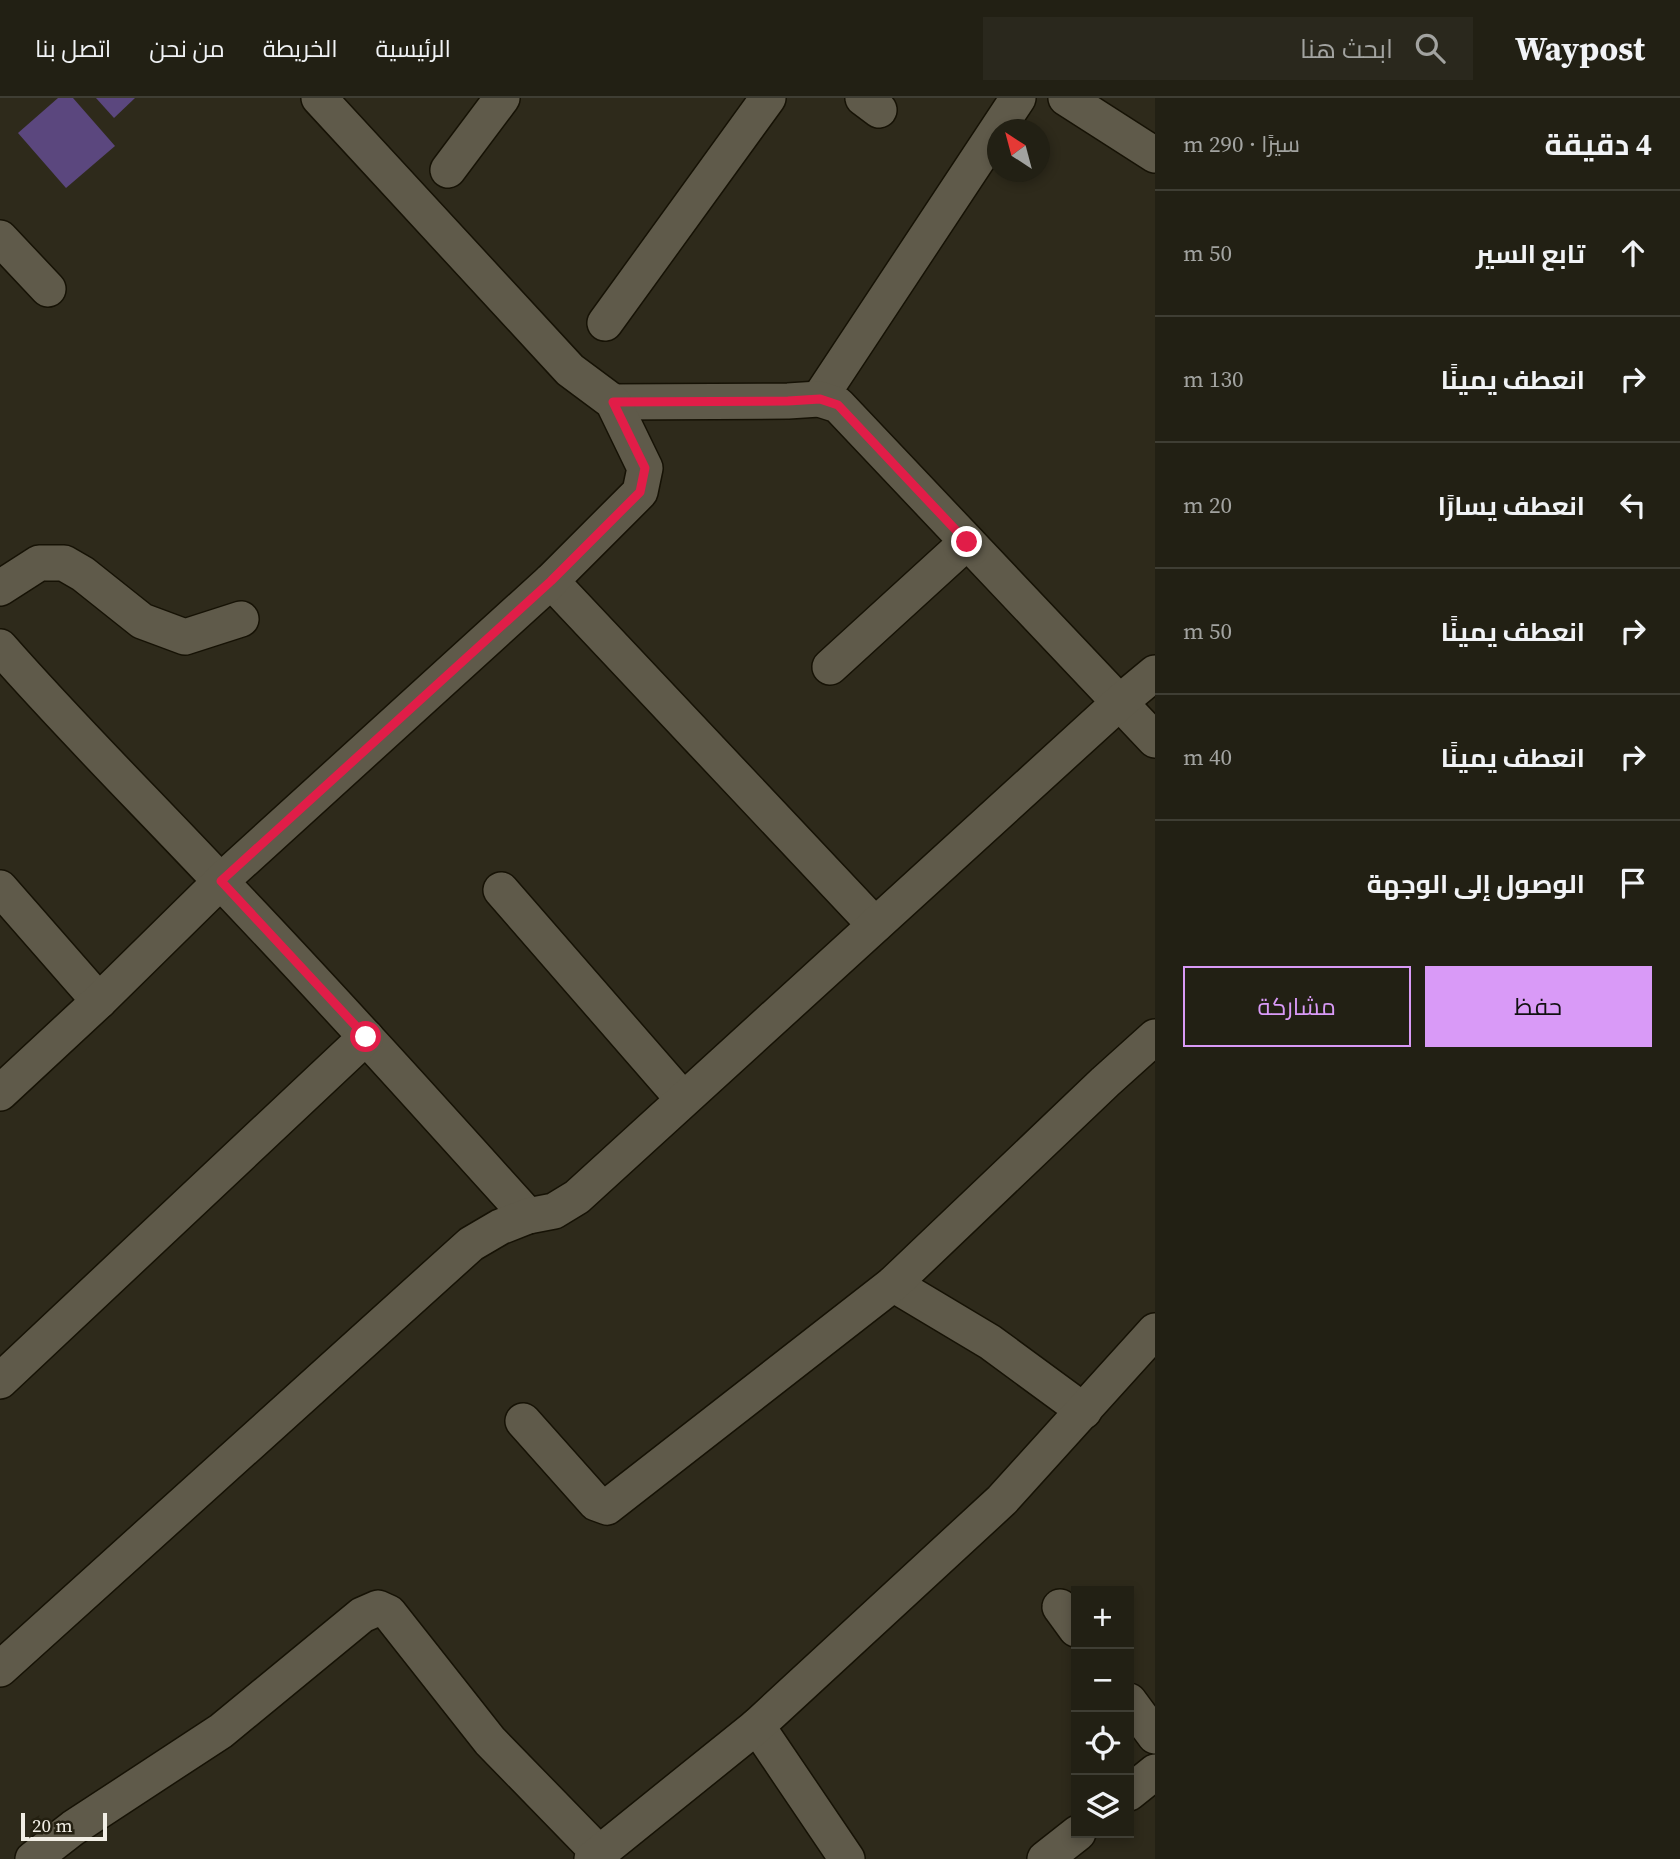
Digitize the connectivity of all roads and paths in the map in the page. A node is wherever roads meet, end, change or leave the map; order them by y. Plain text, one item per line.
1 (319, 98) edge
2 (502, 98) edge
3 (768, 98) edge
4 (1018, 98) edge
5 (1082, 102) edge
6 (1155, 155) edge
7 (448, 170) dead end
8 (0, 238) edge
9 (48, 289) dead end
10 (605, 323) dead end
11 (820, 399) junction
12 (613, 402) junction
13 (967, 542) junction
14 (551, 581) junction
15 (0, 588) edge
16 (241, 619) dead end
17 (0, 647) edge
18 (830, 667) dead end
19 (1155, 673) edge
20 (1119, 702) junction
21 (1155, 740) edge
22 (221, 881) junction
23 (0, 888) edge
24 (501, 890) dead end
25 (875, 925) junction
26 (99, 1002) junction
27 (366, 1037) junction
28 (1155, 1037) edge
29 (0, 1093) edge
30 (683, 1099) junction
31 (528, 1216) junction
32 (893, 1284) junction
33 (1152, 1341) edge
34 (0, 1381) edge
35 (1084, 1410) junction
36 (523, 1421) dead end
37 (0, 1669) edge
38 (1134, 1707) edge
39 (757, 1726) junction
40 (1155, 1737) edge
41 (1155, 1772) edge
42 (1134, 1789) edge
43 (596, 1856) edge
44 (33, 1859) edge
45 (847, 1859) edge

1 - 12 street
2 - 7 street
3 - 10 street
4 - 11 street
5 - 6 street
8 - 9 street
11 - 12 street
11 - 13 street
12 - 14 street
13 - 18 street
13 - 20 street
14 - 22 street
14 - 25 street
15 - 16 street
17 - 22 street
19 - 20 street
20 - 21 street
20 - 25 street
22 - 26 street
22 - 27 street
23 - 26 street
24 - 30 street
25 - 30 street
26 - 29 street
27 - 31 street
27 - 34 street
28 - 32 street
30 - 31 street
31 - 37 street
32 - 35 street
32 - 36 street
33 - 35 street
35 - 39 street
38 - 40 street
39 - 43 street
39 - 45 street
41 - 42 street
43 - 44 street

